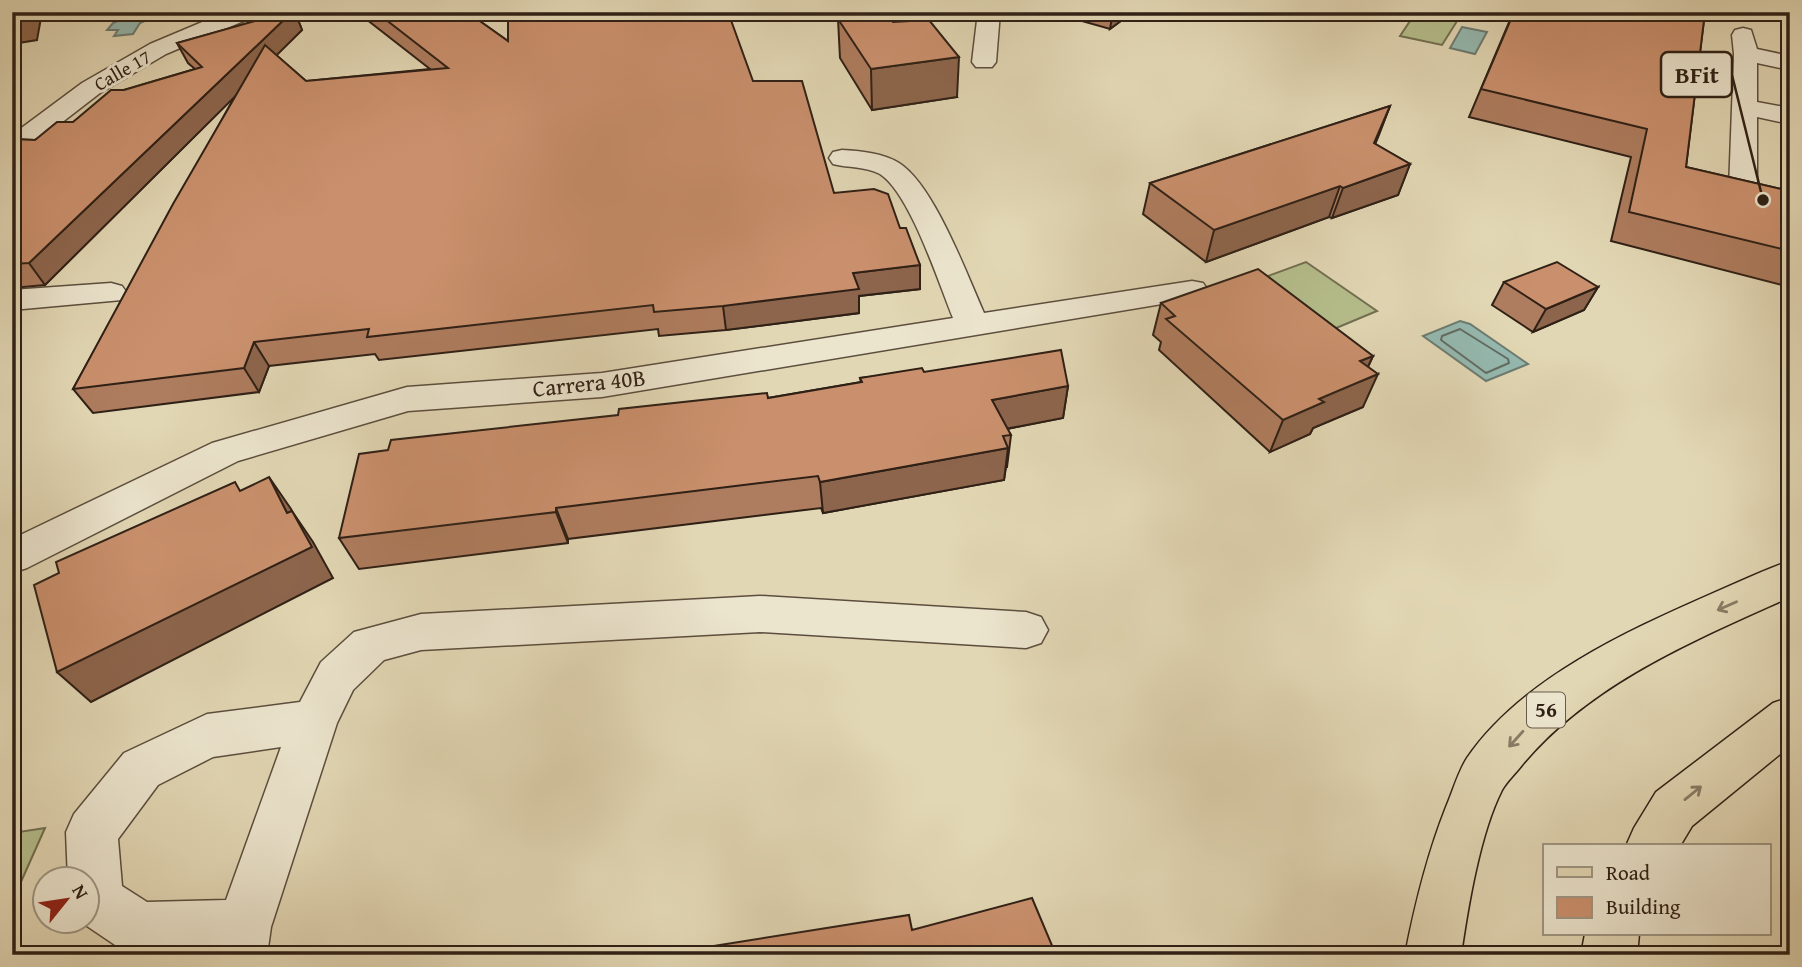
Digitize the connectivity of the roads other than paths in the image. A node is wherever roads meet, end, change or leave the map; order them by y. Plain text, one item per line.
1 (245, 12) edge
2 (989, 12) edge
3 (984, 62) dead end
4 (1790, 62) edge
5 (1745, 107) junction
6 (1790, 116) edge
7 (12, 148) edge
8 (842, 158) dead end
9 (1790, 209) edge
10 (1192, 290) edge
11 (111, 293) dead end
12 (12, 300) edge
13 (972, 324) junction
14 (12, 557) edge
15 (1790, 578) edge
16 (1026, 630) dead end
17 (1790, 718) edge
18 (314, 722) junction
19 (1653, 844) edge
20 (1612, 936) edge
21 (241, 941) edge
22 (1433, 955) edge
23 (1609, 955) edge

1 - 7 street, Calle 17
2 - 3 street
4 - 5 street
5 - 6 street
5 - 9 street
8 - 13 street
10 - 13 street, Carrera 40B
11 - 12 street
13 - 14 street, Carrera 40B
15 -> 22 main road, 56
16 - 18 street
19 -> 17 main road
18 - 21 street
18 - 21 street
20 - 23 main road

